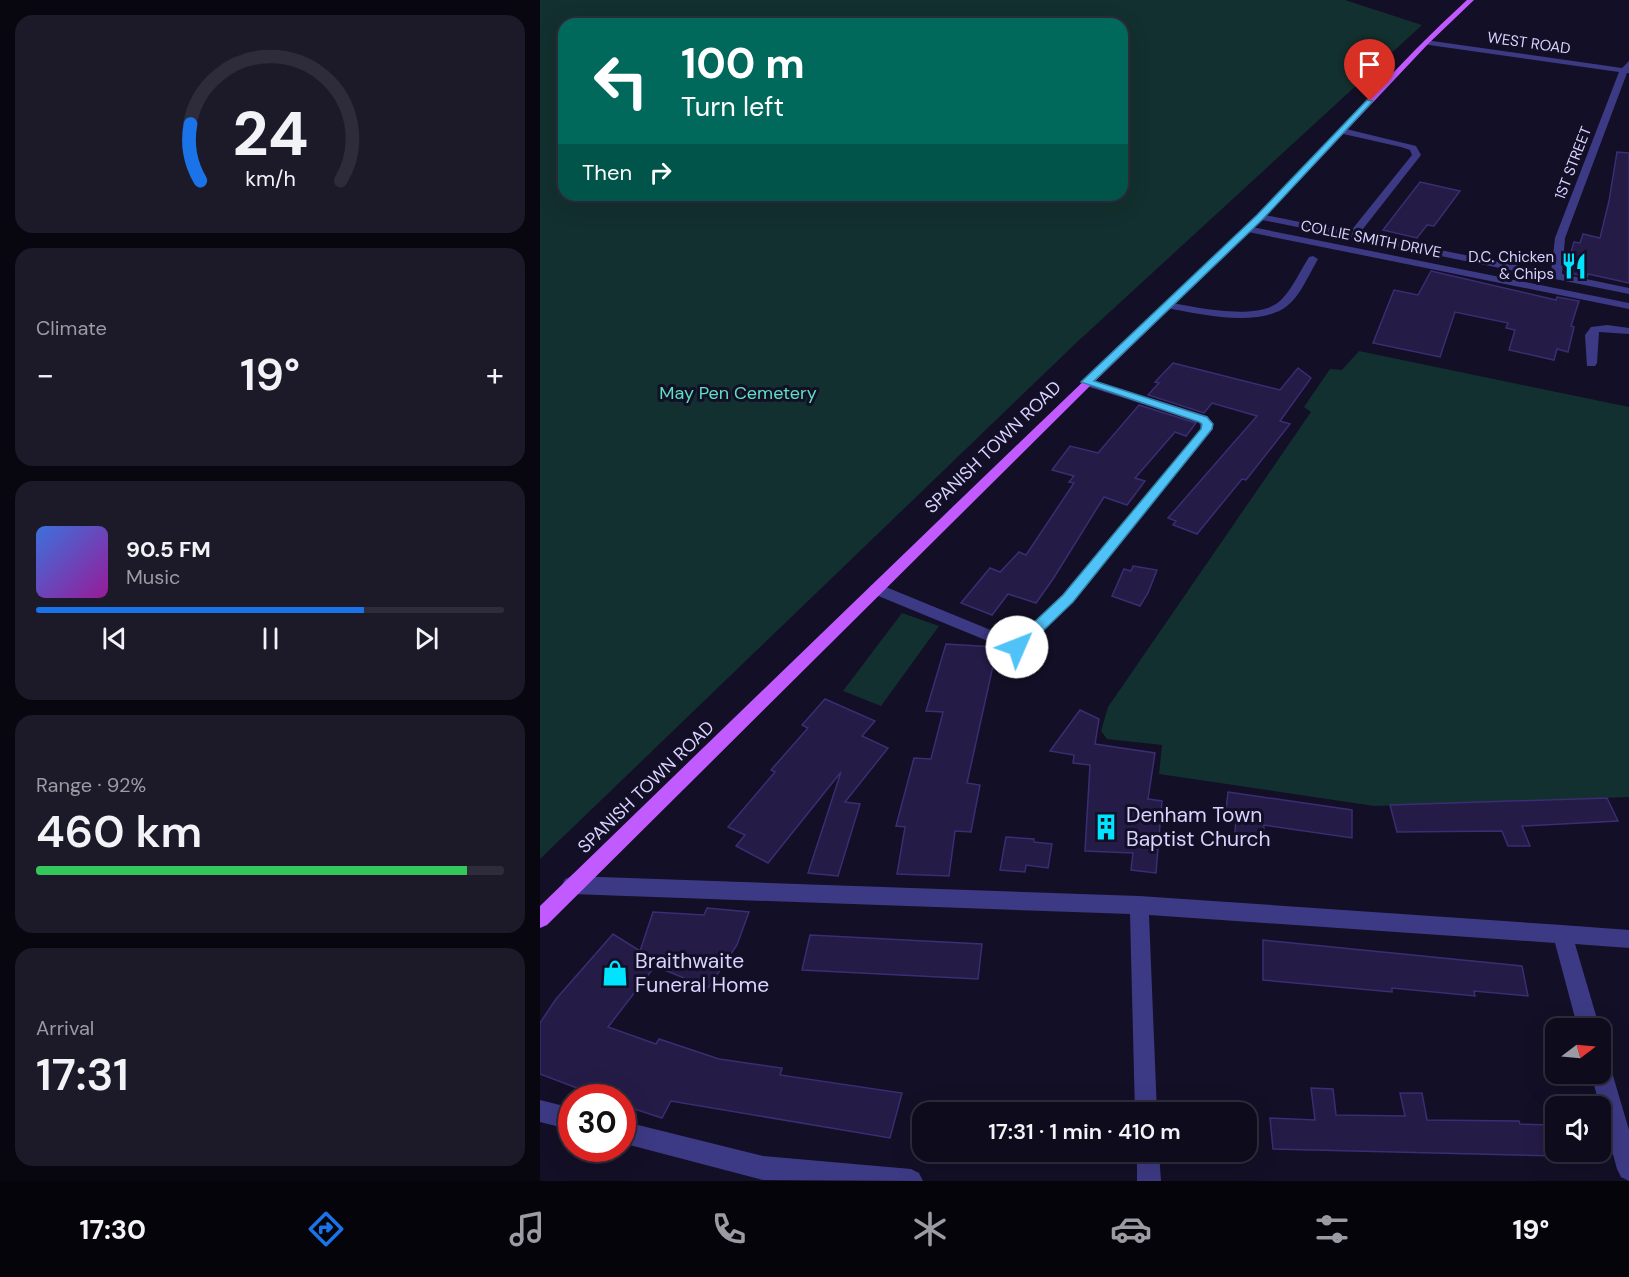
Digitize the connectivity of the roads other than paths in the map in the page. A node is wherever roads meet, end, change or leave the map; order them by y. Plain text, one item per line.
1 (1471, 0) edge
2 (1425, 42) junction
3 (1627, 68) edge
4 (1342, 131) junction
5 (1260, 217) junction
6 (1247, 230) junction
7 (1352, 236) junction
8 (1313, 259) dead end
9 (1556, 277) junction
10 (1629, 291) edge
11 (1167, 305) junction
12 (1629, 306) edge
13 (1629, 331) edge
14 (1591, 363) dead end
15 (1087, 382) junction
16 (876, 589) junction
17 (572, 885) junction
18 (1139, 905) junction
19 (540, 919) edge
20 (1562, 934) junction
21 (1629, 939) edge
22 (1586, 1018) edge
23 (1604, 1084) edge
24 (1146, 1102) edge
25 (540, 1111) edge
26 (558, 1116) edge
27 (636, 1136) edge
28 (1148, 1162) edge
29 (1629, 1169) edge
30 (911, 1181) edge
31 (1149, 1181) edge

1 - 2 main road, SPANISH TOWN ROAD
2 - 3 street, WEST ROAD
2 - 4 main road, SPANISH TOWN ROAD
3 - 9 street, 1ST STREET
4 - 5 main road, SPANISH TOWN ROAD
4 - 7 street
5 - 6 main road, SPANISH TOWN ROAD
5 - 7 street, COLLIE SMITH DRIVE
6 - 11 main road, SPANISH TOWN ROAD
6 - 12 street, COLLIE SMITH DRIVE
7 - 9 street, COLLIE SMITH DRIVE
8 - 11 street
9 - 10 street, COLLIE SMITH DRIVE
11 - 15 main road, SPANISH TOWN ROAD
13 - 14 street
15 - 16 main road, SPANISH TOWN ROAD
15 - 16 street
16 - 17 main road, SPANISH TOWN ROAD
17 - 18 street
17 - 19 main road, SPANISH TOWN ROAD
18 - 20 street
18 - 24 street
20 - 21 street
20 - 22 street
23 - 29 street
25 - 26 street
27 - 30 street
28 - 31 street

